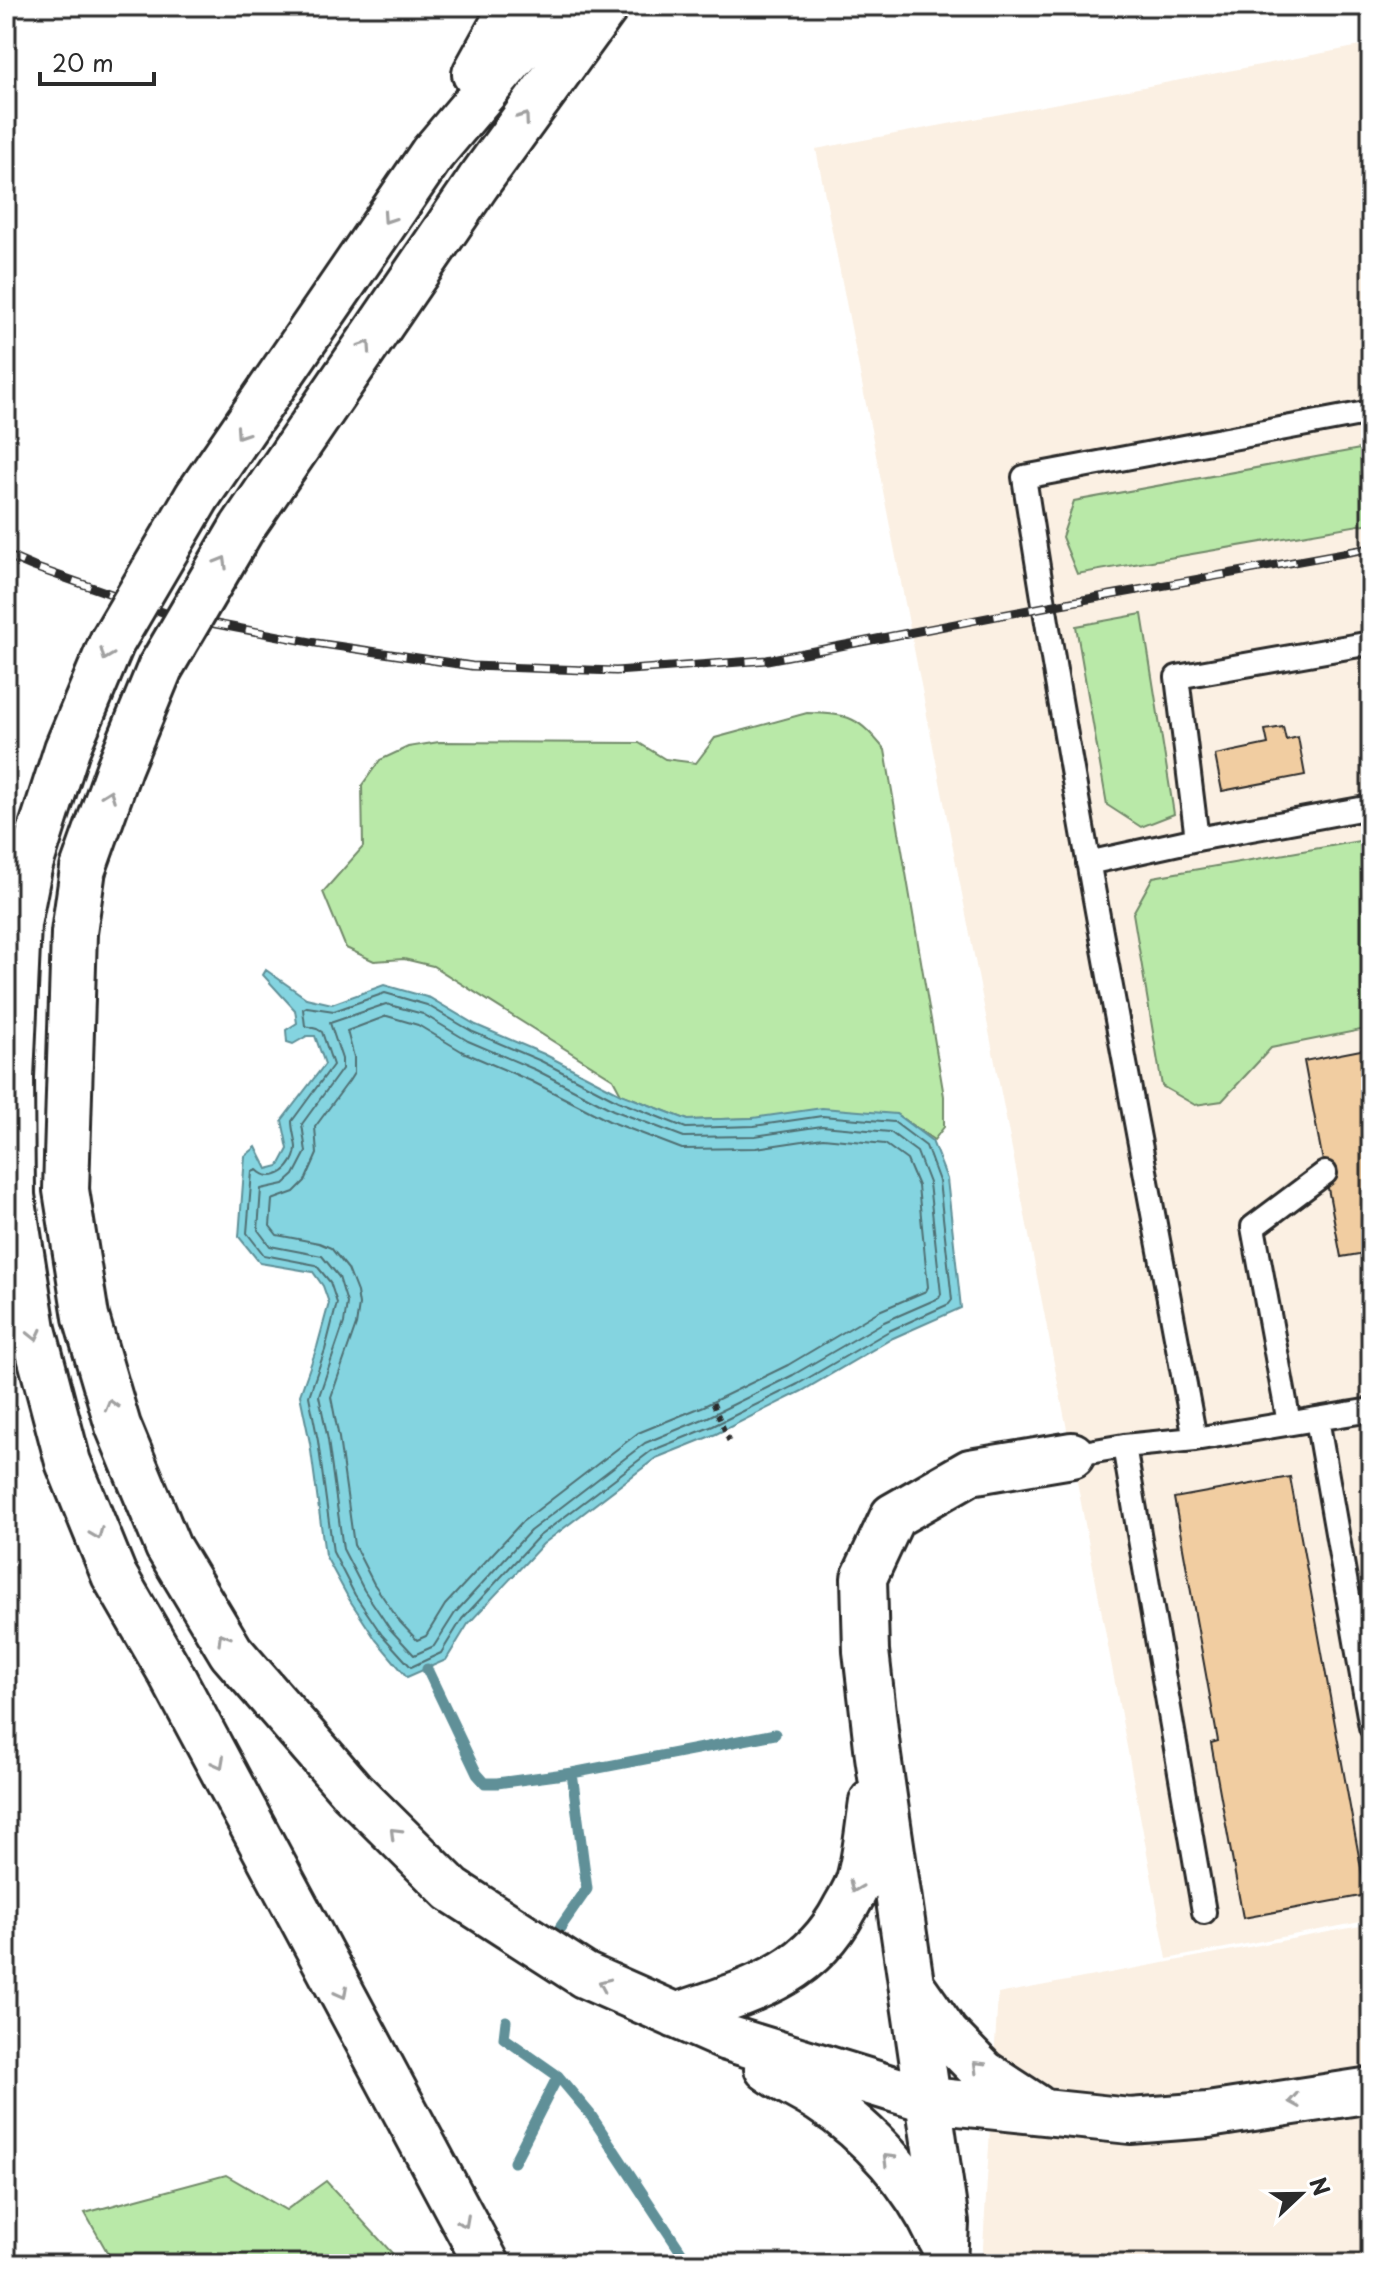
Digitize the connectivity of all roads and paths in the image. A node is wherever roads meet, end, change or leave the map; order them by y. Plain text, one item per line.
1 (509, 6) edge
2 (553, 6) edge
3 (606, 6) edge
4 (432, 154) junction
5 (1371, 412) edge
6 (1371, 643) edge
7 (1371, 807) edge
8 (1197, 839) junction
9 (1088, 863) junction
10 (1325, 1173) dead end
11 (713, 1403) dead end
12 (1371, 1410) edge
13 (1317, 1419) junction
14 (1289, 1423) junction
15 (1195, 1439) junction
16 (729, 1441) dead end
17 (1124, 1446) junction
18 (1072, 1455) joint
19 (1371, 1727) edge
20 (878, 1756) junction
21 (1204, 1912) dead end
22 (912, 1986) junction
23 (676, 2016) junction
24 (727, 2038) junction
25 (1371, 2090) edge
26 (929, 2100) junction
27 (1041, 2111) junction
28 (944, 2256) edge
29 (487, 2264) edge

1 - 4 street
2 - 4 street
23 -> 3 street, bridge
4 -> 29 street, bridge
5 - 9 lane
6 - 8 lane
7 - 8 lane
8 - 9 lane
9 - 15 lane
10 - 14 lane
11 - 16 path
12 - 13 lane
13 - 14 lane
13 - 19 lane
14 - 15 lane
15 - 17 lane
17 - 18 lane
17 - 21 lane
18 - 20 street
20 - 22 street
20 -> 23 street
22 - 26 street
27 -> 22 street
23 - 24 street
24 - 26 street
28 -> 24 street
25 -> 27 street
26 - 27 street
26 - 28 street

